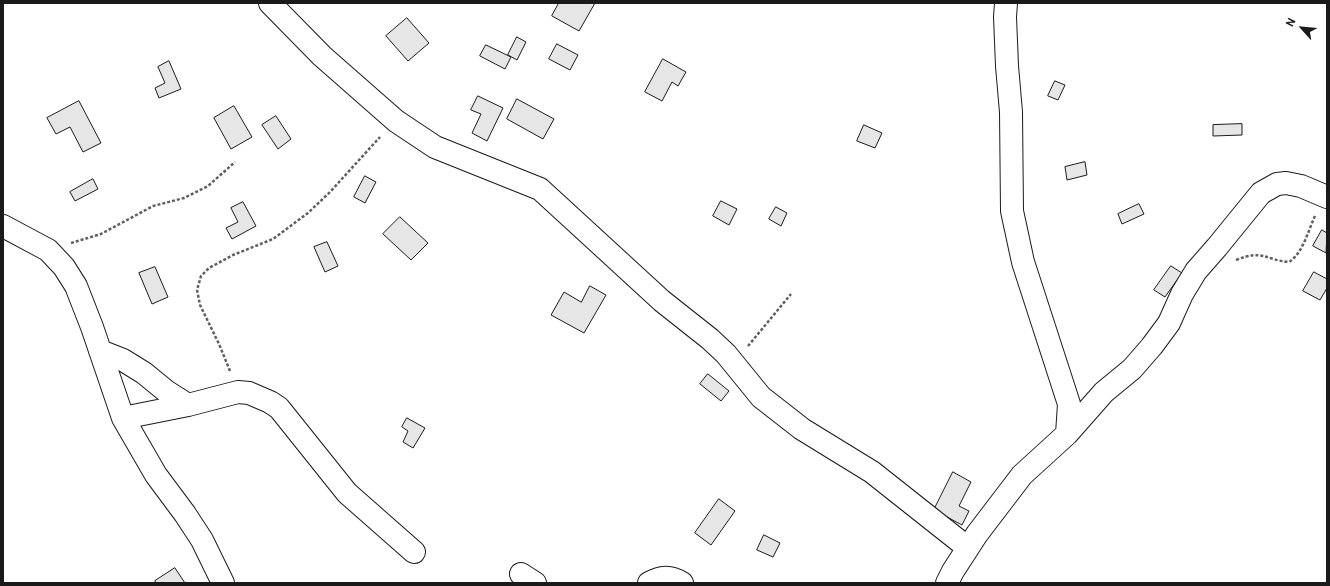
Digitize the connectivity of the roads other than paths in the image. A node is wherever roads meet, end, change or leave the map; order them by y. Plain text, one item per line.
1 (270, 3) edge
2 (1006, 3) edge
3 (1325, 196) edge
4 (3, 226) edge
5 (100, 351) junction
6 (188, 405) junction
7 (123, 418) junction
8 (1067, 434) junction
9 (968, 548) junction
10 (414, 552) dead end
11 (223, 583) edge
12 (649, 583) edge
13 (682, 583) edge
14 (947, 583) edge

1 - 9 street
2 - 8 street
3 - 8 street
4 - 5 street
5 - 6 street
5 - 7 street
6 - 7 street
6 - 10 street
7 - 11 street
8 - 9 street
9 - 14 street
12 - 13 street

